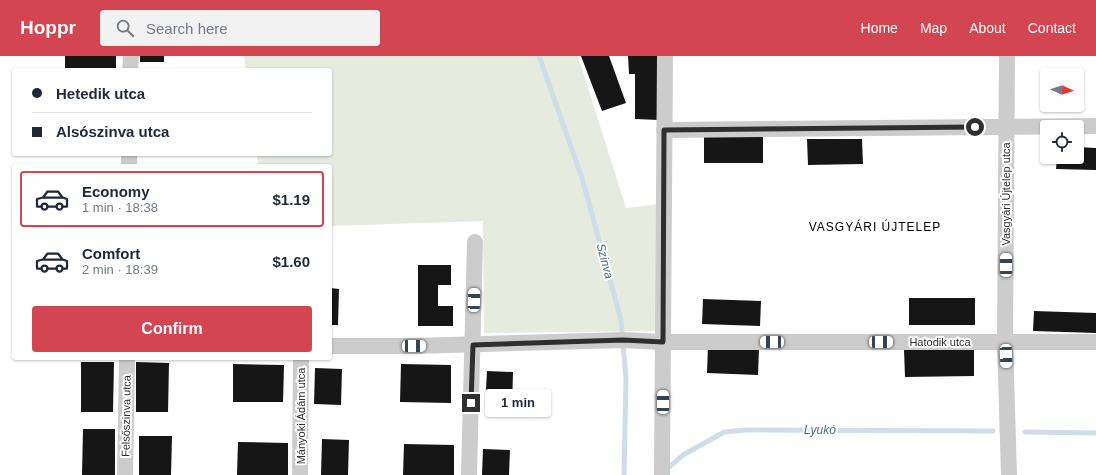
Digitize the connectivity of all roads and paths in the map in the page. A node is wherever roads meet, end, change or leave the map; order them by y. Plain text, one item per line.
1 (131, 56) edge
2 (665, 56) edge
3 (1007, 56) edge
4 (130, 68) edge
5 (1096, 126) edge
6 (1006, 127) junction
7 (664, 130) junction
8 (475, 242) dead end
9 (663, 342) junction
10 (1005, 342) junction
11 (1096, 342) edge
12 (473, 345) junction
13 (332, 346) edge
14 (127, 360) edge
15 (301, 360) edge
16 (662, 468) edge
17 (125, 475) edge
18 (300, 475) edge
19 (470, 475) edge
20 (1009, 475) edge

1 - 4 street
2 - 7 street
3 - 6 street, Vasgyári Újtelep utca
5 - 6 street
6 - 7 street
6 - 10 street, Vasgyári Újtelep utca
7 - 9 street
8 - 12 street
9 - 10 street, Hatodik utca
9 - 12 street, Hatodik utca
9 - 16 street
10 - 11 street, Hatodik utca
10 - 20 street, Vasgyári Újtelep utca
12 - 13 street, Hatodik utca
12 - 19 street
14 - 17 street, Felsőszinva utca
15 - 18 street, Mányoki Ádám utca

